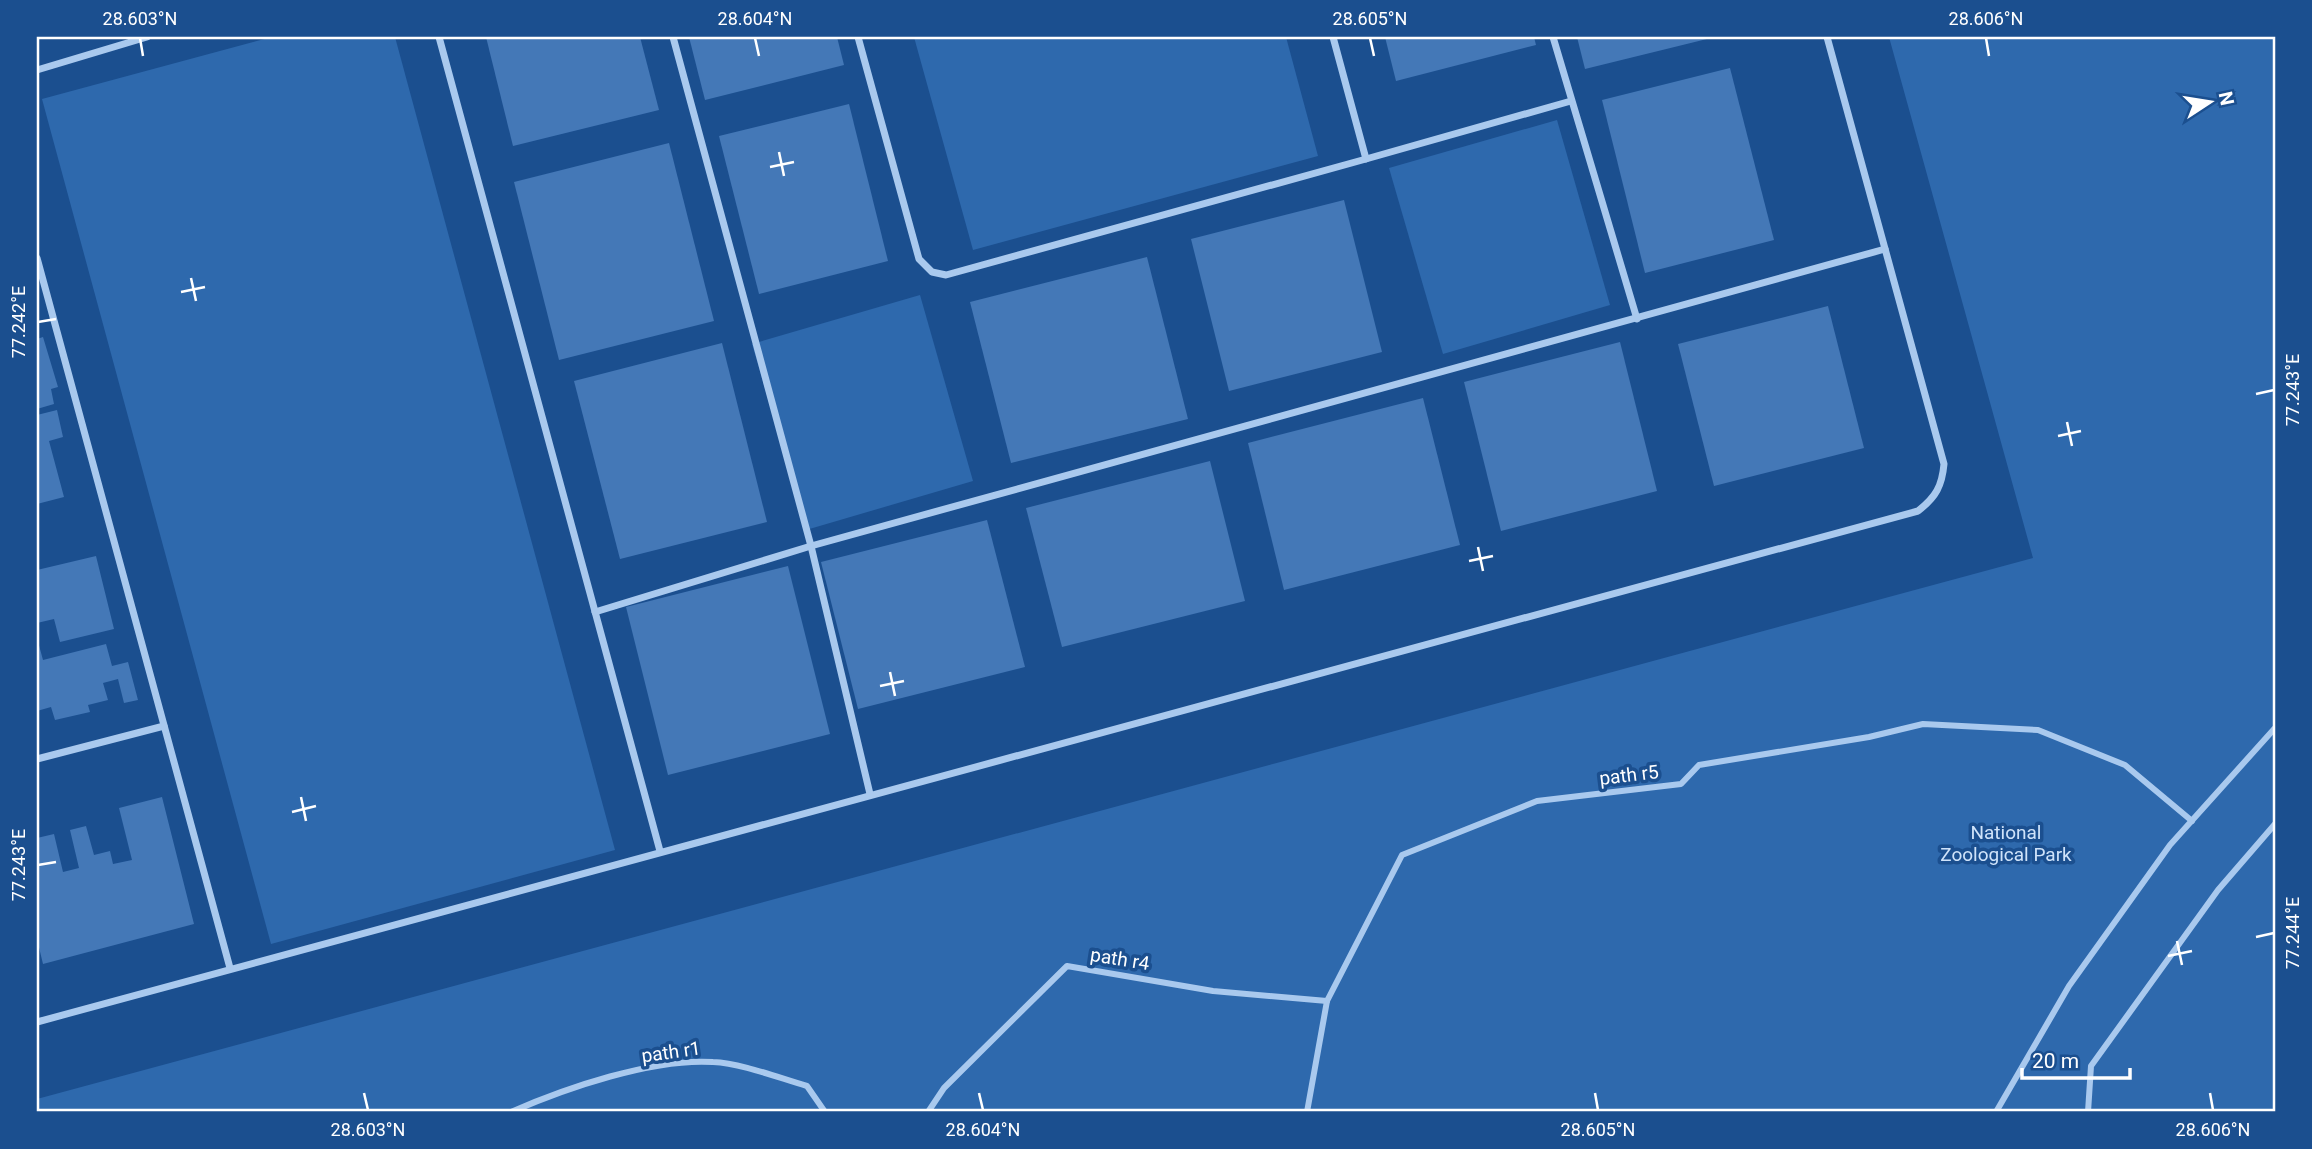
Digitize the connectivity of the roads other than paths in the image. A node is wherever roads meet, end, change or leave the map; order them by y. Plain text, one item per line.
1 (147, 37) edge
2 (439, 37) edge
3 (673, 37) edge
4 (858, 37) edge
5 (1334, 37) edge
6 (1553, 37) edge
7 (1827, 37) edge
8 (37, 70) edge
9 (1571, 102) junction
10 (1366, 159) junction
11 (1885, 249) junction
12 (37, 258) edge
13 (1637, 319) junction
14 (811, 546) junction
15 (594, 612) junction
16 (164, 726) junction
17 (2275, 729) edge
18 (37, 759) edge
19 (870, 794) junction
20 (2192, 821) junction
21 (2275, 824) edge
22 (660, 851) junction
23 (230, 968) junction
24 (1328, 1001) junction
25 (37, 1022) edge
26 (511, 1112) edge
27 (825, 1112) edge
28 (928, 1112) edge
29 (1307, 1112) edge
30 (1997, 1112) edge
31 (2088, 1112) edge

1 - 8 street
2 - 15 street
3 - 14 street
4 - 10 street
5 - 10 street
6 - 9 street
7 - 11 street
9 - 10 street
9 - 13 street
11 - 13 street
11 - 19 street
12 - 16 street
13 - 14 street
14 - 15 street
14 - 19 street
15 - 22 street
16 - 18 street
16 - 23 street
17 - 20 street
19 - 22 street
20 - 24 street, path r5
20 - 30 street
21 - 31 street
22 - 23 street
23 - 25 street
24 - 28 street, path r4
24 - 29 street, path r5
26 - 27 street, path r1

